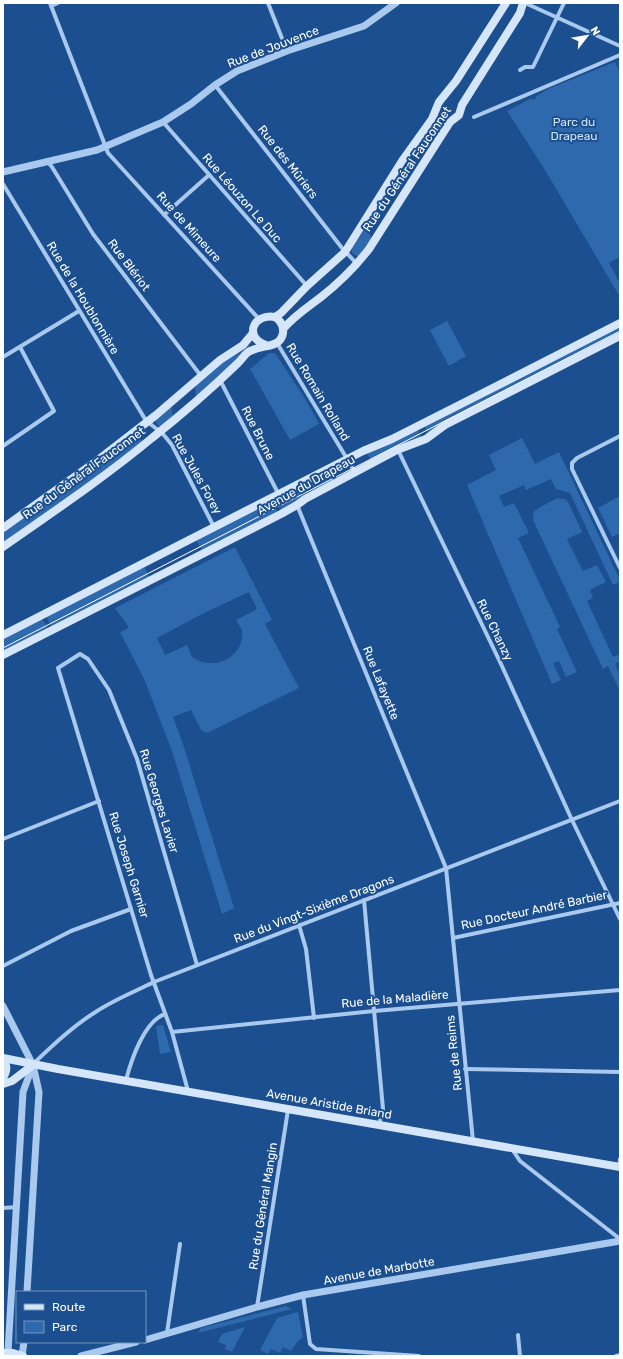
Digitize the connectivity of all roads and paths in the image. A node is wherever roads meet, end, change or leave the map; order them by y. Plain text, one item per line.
1 (58, 3) edge
2 (268, 3) edge
3 (506, 3) edge
4 (524, 3) edge
5 (564, 3) edge
6 (50, 4) edge
7 (392, 5) edge
8 (557, 18) junction
9 (620, 46) edge
10 (287, 51) junction
11 (620, 55) edge
12 (520, 70) dead end
13 (215, 85) junction
14 (474, 117) dead end
15 (163, 122) junction
16 (105, 147) junction
17 (47, 161) junction
18 (3, 172) edge
19 (209, 175) junction
20 (3, 184) edge
21 (164, 215) junction
22 (345, 252) junction
23 (357, 264) junction
24 (307, 286) junction
25 (79, 311) junction
26 (275, 317) junction
27 (259, 319) junction
28 (620, 323) edge
29 (283, 329) junction
30 (253, 333) junction
31 (620, 336) edge
32 (277, 343) junction
33 (266, 345) junction
34 (20, 347) junction
35 (3, 357) edge
36 (202, 376) junction
37 (220, 379) junction
38 (147, 422) junction
39 (160, 432) junction
40 (620, 436) edge
41 (3, 446) edge
42 (398, 450) junction
43 (348, 460) junction
44 (355, 472) junction
45 (279, 495) junction
46 (298, 505) junction
47 (3, 528) edge
48 (214, 528) junction
49 (3, 547) edge
50 (620, 568) edge
51 (3, 635) edge
52 (80, 654) joint
53 (3, 655) edge
54 (99, 801) junction
55 (620, 801) edge
56 (572, 820) junction
57 (3, 840) edge
58 (446, 868) junction
59 (364, 900) junction
60 (620, 902) edge
61 (613, 904) junction
62 (132, 909) junction
63 (620, 919) edge
64 (299, 925) junction
65 (453, 938) junction
66 (197, 965) junction
67 (3, 966) edge
68 (154, 982) junction
69 (620, 990) edge
70 (459, 1004) junction
71 (3, 1006) edge
72 (374, 1011) junction
73 (165, 1014) junction
74 (314, 1018) junction
75 (172, 1032) junction
76 (3, 1059) edge
77 (33, 1065) junction
78 (465, 1069) junction
79 (620, 1072) edge
80 (3, 1078) edge
81 (126, 1081) junction
82 (3, 1084) edge
83 (188, 1092) junction
84 (288, 1109) junction
85 (379, 1125) junction
86 (473, 1141) junction
87 (512, 1148) junction
88 (620, 1164) edge
89 (17, 1207) junction
90 (32, 1207) junction
91 (3, 1208) edge
92 (620, 1240) edge
93 (180, 1244) dead end
94 (27, 1291) edge
95 (303, 1295) junction
96 (257, 1307) junction
97 (167, 1333) junction
98 (518, 1335) dead end
99 (146, 1340) edge
100 (24, 1343) edge
101 (132, 1343) edge
102 (6, 1352) edge
103 (620, 1355) edge
104 (22, 1356) edge
105 (81, 1356) edge
106 (419, 1356) edge
107 (520, 1356) edge
108 (616, 1356) edge

1 - 6 street
2 - 10 street
3 - 22 main road, Rue du Général Fauconnet
4 - 8 street
4 - 23 main road, Rue du Général Fauconnet
5 - 8 street
6 - 16 street, Rue de Mimeure
7 - 10 street, Rue de Jouvence
8 - 9 street
8 - 12 street
10 - 13 street, Rue de Jouvence
11 - 14 street
13 - 15 street, Rue de Jouvence
13 - 22 street, Rue des Mûriers
15 - 16 street, Rue de Jouvence
15 - 19 street, Rue Léouzon Le Duc
16 - 17 street, Rue de Jouvence
16 - 21 street, Rue de Mimeure
17 - 18 street, Rue de Jouvence
17 - 36 street, Rue Blériot
19 - 21 street
19 - 24 street, Rue Léouzon Le Duc
20 - 25 street, Rue de la Houblonnière
21 - 27 street, Rue de Mimeure
22 - 23 street
22 - 24 main road, Rue du Général Fauconnet
23 - 29 main road, Rue du Général Fauconnet
24 - 26 main road, Rue du Général Fauconnet
25 - 34 street
25 - 38 street, Rue de la Houblonnière
26 - 27 main road
26 - 29 main road
27 - 30 main road, Rue du Général Fauconnet
28 - 43 main road, Avenue du Drapeau
29 - 32 main road, Rue du Général Fauconnet
30 - 33 main road
30 - 36 main road, Rue du Général Fauconnet
31 - 42 main road, Avenue du Drapeau
32 - 33 main road, Rue du Général Fauconnet
32 - 43 street, Rue Romain Rolland
33 - 37 main road, Rue du Général Fauconnet
34 - 35 street
34 - 41 street
36 - 38 main road, Rue du Général Fauconnet
37 - 39 main road, Rue du Général Fauconnet
37 - 45 street, Rue Brune
38 - 39 street, Rue du Général Fauconnet
38 - 47 main road, Rue du Général Fauconnet
39 - 48 street, Rue Jules Forey
39 - 49 main road, Rue du Général Fauconnet
40 - 50 street
42 - 44 main road, Avenue du Drapeau
42 - 56 street, Rue Chanzy
43 - 44 street, Rue Romain Rolland
43 - 45 main road, Avenue du Drapeau
44 - 46 main road, Avenue du Drapeau
45 - 48 main road, Avenue du Drapeau
46 - 53 main road, Avenue du Drapeau
46 - 58 street, Rue Lafayette
48 - 51 main road, Avenue du Drapeau
52 - 54 street, Rue Joseph Garnier
52 - 66 street, Rue Georges Lavier
54 - 57 street
54 - 62 street, Rue Joseph Garnier
55 - 56 street, Rue du Vingt-Sixième Dragons
56 - 58 street, Rue du Vingt-Sixième Dragons
56 - 61 street, Rue Chanzy
58 - 59 street, Rue du Vingt-Sixième Dragons
58 - 65 street, Rue de Reims
59 - 64 street, Rue du Vingt-Sixième Dragons
59 - 72 street
60 - 61 street, Rue Docteur André Barbier
61 - 63 street, Rue Chanzy
61 - 65 street, Rue Docteur André Barbier
62 - 67 street
62 - 68 street, Rue Joseph Garnier
64 - 66 street, Rue du Vingt-Sixième Dragons
64 - 74 street
65 - 70 street, Rue de Reims
66 - 68 street, Rue du Vingt-Sixième Dragons
68 - 73 street, Rue Joseph Garnier
68 - 77 street, Rue du Vingt-Sixième Dragons
69 - 70 street, Rue de la Maladière
70 - 72 street, Rue de la Maladière
70 - 78 street, Rue de Reims
71 - 77 street
72 - 74 street, Rue de la Maladière
72 - 85 street
73 - 75 street, Rue Joseph Garnier
73 - 81 street
74 - 75 street, Rue de la Maladière
75 - 83 street, Rue Joseph Garnier
76 - 77 main road, Avenue Aristide Briand
76 - 80 main road
77 - 81 main road, Avenue Aristide Briand
77 - 82 main road
77 - 89 street
77 - 90 street
78 - 79 street
78 - 86 street, Rue de Reims
81 - 83 main road, Avenue Aristide Briand
83 - 84 main road, Avenue Aristide Briand
84 - 85 main road, Avenue Aristide Briand
84 - 96 street, Rue du Général Mangin
85 - 86 main road, Avenue Aristide Briand
86 - 87 main road, Avenue Aristide Briand
87 - 88 main road, Avenue Aristide Briand
87 - 92 street
89 - 90 street
89 - 91 street
89 - 102 street
90 - 94 street
92 - 95 street, Avenue de Marbotte
93 - 97 street
95 - 96 street, Avenue de Marbotte
95 - 106 street
96 - 97 street, Avenue de Marbotte
97 - 99 street, Avenue de Marbotte
98 - 107 street
100 - 104 street
101 - 105 street
102 - 104 main road
103 - 108 street

